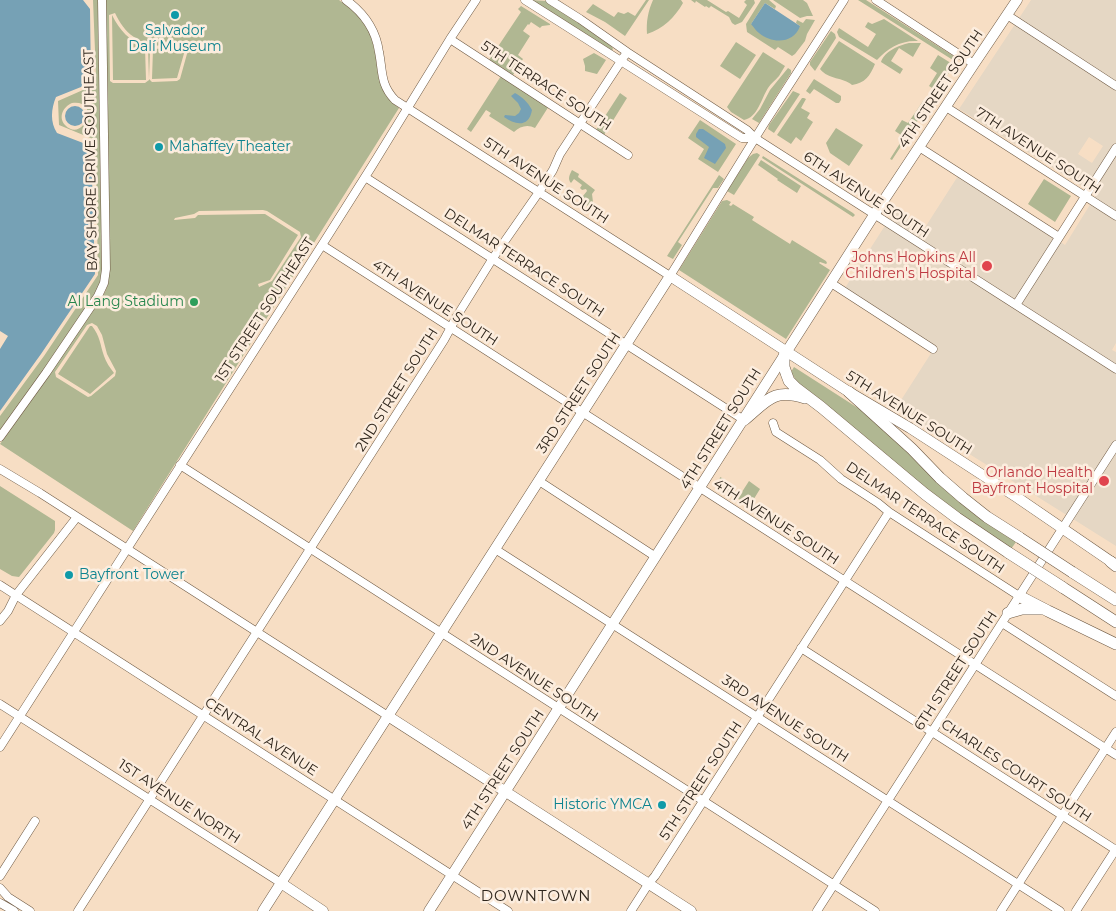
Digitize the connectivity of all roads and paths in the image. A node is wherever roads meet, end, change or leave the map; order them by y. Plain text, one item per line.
1 (102, 0) edge
2 (346, 0) edge
3 (476, 0) edge
4 (525, 0) edge
5 (550, 0) edge
6 (844, 0) edge
7 (876, 0) edge
8 (1017, 0) edge
9 (1007, 15) junction
10 (450, 39) junction
11 (627, 52) junction
12 (621, 61) junction
13 (974, 64) junction
14 (1116, 86) edge
15 (946, 107) junction
16 (408, 109) junction
17 (580, 123) junction
18 (755, 138) junction
19 (919, 147) junction
20 (1116, 148) edge
21 (628, 155) dead end
22 (365, 177) junction
23 (539, 192) junction
24 (1085, 197) junction
25 (874, 215) junction
26 (1116, 216) edge
27 (1059, 238) junction
28 (322, 245) junction
29 (493, 258) junction
30 (670, 276) junction
31 (831, 283) junction
32 (1016, 305) junction
33 (450, 328) junction
34 (626, 344) junction
35 (933, 348) dead end
36 (785, 353) junction
37 (1116, 369) edge
38 (848, 392) junction
39 (812, 400) junction
40 (583, 413) junction
41 (744, 420) junction
42 (773, 423) dead end
43 (0, 437) edge
44 (1116, 445) edge
45 (180, 466) junction
46 (0, 469) edge
47 (539, 481) junction
48 (700, 488) junction
49 (889, 512) junction
50 (77, 517) junction
51 (1062, 528) junction
52 (127, 548) junction
53 (310, 549) junction
54 (496, 549) junction
55 (656, 557) junction
56 (1114, 564) edge
57 (845, 581) junction
58 (0, 585) edge
59 (16, 595) junction
60 (1019, 596) junction
61 (1116, 600) edge
62 (1044, 609) junction
63 (1005, 618) junction
64 (0, 621) edge
65 (1116, 622) edge
66 (613, 624) junction
67 (74, 632) junction
68 (258, 632) junction
69 (441, 633) junction
70 (1116, 644) edge
71 (801, 648) junction
72 (975, 664) junction
73 (1116, 696) edge
74 (0, 704) edge
75 (559, 708) junction
76 (20, 716) junction
77 (204, 716) junction
78 (388, 716) junction
79 (758, 717) junction
80 (932, 732) junction
81 (1116, 732) edge
82 (0, 747) edge
83 (1106, 748) junction
84 (1116, 755) edge
85 (505, 792) junction
86 (150, 800) junction
87 (334, 800) junction
88 (888, 800) junction
89 (703, 801) junction
90 (1062, 816) junction
91 (35, 821) dead end
92 (1116, 850) edge
93 (452, 875) junction
94 (0, 876) edge
95 (281, 884) junction
96 (649, 884) junction
97 (1018, 884) junction
98 (834, 885) junction
99 (0, 888) edge
100 (0, 903) edge
101 (14, 911) edge
102 (30, 911) edge
103 (78, 911) edge
104 (263, 911) edge
105 (323, 911) edge
106 (429, 911) edge
107 (508, 911) edge
108 (631, 911) edge
109 (691, 911) edge
110 (817, 911) edge
111 (875, 911) edge
112 (1001, 911) edge
113 (1060, 911) edge
114 (1076, 911) edge

1 - 43 street, BAY SHORE DRIVE SOUTHEAST
2 - 16 street, 5TH AVENUE SOUTH
3 - 10 street, 1ST STREET SOUTHEAST
4 - 12 street, 6TH AVENUE SOUTH
5 - 11 street, 6TH AVENUE SOUTH
6 - 18 street, 3RD STREET SOUTH
7 - 13 street
8 - 9 main road, 4TH STREET SOUTH
9 - 13 main road, 4TH STREET SOUTH
9 - 14 street
10 - 16 street, 1ST STREET SOUTHEAST
10 - 17 street, 5TH TERRACE SOUTH
11 - 12 street, 2ND STREET SOUTH
11 - 18 street, 6TH AVENUE SOUTH
12 - 17 street, 2ND STREET SOUTH
12 - 18 street, 6TH AVENUE SOUTH
13 - 15 main road, 4TH STREET SOUTH
15 - 19 main road, 4TH STREET SOUTH
15 - 24 street, 7TH AVENUE SOUTH
16 - 22 street, 1ST STREET SOUTHEAST
16 - 23 street, 5TH AVENUE SOUTH
17 - 21 street, 5TH TERRACE SOUTH
17 - 23 street, 2ND STREET SOUTH
18 - 25 street, 6TH AVENUE SOUTH
18 - 30 street, 3RD STREET SOUTH
19 - 25 main road, 4TH STREET SOUTH
19 - 27 street
20 - 24 street
22 - 28 street, 1ST STREET SOUTHEAST
22 - 29 street, DELMAR TERRACE SOUTH
23 - 29 street, 2ND STREET SOUTH
23 - 30 street, 5TH AVENUE SOUTH
24 - 26 street, 7TH AVENUE SOUTH
24 - 27 street
25 - 31 main road, 4TH STREET SOUTH
25 - 32 street, 6TH AVENUE SOUTH
27 - 32 street
28 - 33 street, 4TH AVENUE SOUTH
28 - 45 street, 1ST STREET SOUTHEAST
29 - 33 street, 2ND STREET SOUTH
29 - 34 street, DELMAR TERRACE SOUTH
30 - 34 main road, 3RD STREET SOUTH
30 - 36 main road, 5TH AVENUE SOUTH
31 - 35 street
31 - 36 main road, 4TH STREET SOUTH
32 - 37 street, 6TH AVENUE SOUTH
33 - 40 street, 4TH AVENUE SOUTH
33 - 53 street, 2ND STREET SOUTH
34 - 40 main road, 3RD STREET SOUTH
34 - 41 street, DELMAR TERRACE SOUTH
36 - 38 main road, 5TH AVENUE SOUTH
36 - 39 highway
36 - 41 main road, 4TH STREET SOUTH
38 - 51 main road, 5TH AVENUE SOUTH
38 - 61 highway, bridge
39 - 41 highway
39 - 65 highway, bridge
40 - 47 main road, 3RD STREET SOUTH
40 - 48 street, 4TH AVENUE SOUTH
41 - 48 main road, 4TH STREET SOUTH
42 - 49 street, DELMAR TERRACE SOUTH
44 - 51 street, 6TH STREET SOUTH
45 - 52 street, 1ST STREET SOUTHEAST
45 - 53 street, 2ND AVENUE SOUTH
46 - 50 street
47 - 54 main road, 3RD STREET SOUTH
47 - 55 street
48 - 55 main road, 4TH STREET SOUTH
48 - 57 street, 4TH AVENUE SOUTH
49 - 57 street, 5TH STREET SOUTH
49 - 60 street, DELMAR TERRACE SOUTH
50 - 52 street
50 - 59 street
51 - 56 main road, 5TH AVENUE SOUTH
51 - 60 street, 6TH STREET SOUTH
52 - 67 street, 1ST STREET SOUTHEAST
52 - 68 street
53 - 68 street, 2ND STREET SOUTH
53 - 69 street, 2ND AVENUE SOUTH
54 - 66 street, 3RD AVENUE SOUTH
54 - 69 main road, 3RD STREET SOUTH
55 - 66 main road, 4TH STREET SOUTH
57 - 71 street, 5TH STREET SOUTH
57 - 72 street, 4TH AVENUE SOUTH
58 - 59 street, CENTRAL AVENUE
59 - 64 street
59 - 67 street, CENTRAL AVENUE
60 - 62 highway
60 - 63 street, 6TH STREET SOUTH
62 - 63 highway
62 - 70 highway
63 - 72 street, 6TH STREET SOUTH
63 - 73 street
66 - 75 main road, 4TH STREET SOUTH
66 - 79 street, 3RD AVENUE SOUTH
67 - 76 street, 1ST STREET SOUTHEAST
67 - 77 street, CENTRAL AVENUE
68 - 77 street, 2ND STREET SOUTH
68 - 78 street
69 - 75 street, 2ND AVENUE SOUTH
69 - 78 main road, 3RD STREET SOUTH
71 - 79 street, 5TH STREET SOUTH
71 - 80 street, CHARLES COURT SOUTH
72 - 80 street, 6TH STREET SOUTH
72 - 83 street, 4TH AVENUE SOUTH
74 - 76 street, 1ST AVENUE NORTH
75 - 85 main road, 4TH STREET SOUTH
75 - 89 street, 2ND AVENUE SOUTH
76 - 82 street, 1ST STREET SOUTHEAST
76 - 86 street, 1ST AVENUE NORTH
77 - 86 street, 2ND STREET SOUTH
77 - 87 street, CENTRAL AVENUE
78 - 85 main road
78 - 87 main road, 3RD STREET SOUTH
79 - 88 street, 3RD AVENUE SOUTH
79 - 89 street, 5TH STREET SOUTH
80 - 88 street, 6TH STREET SOUTH
80 - 90 street, CHARLES COURT SOUTH
81 - 83 street
83 - 84 street, 4TH AVENUE SOUTH
83 - 90 street
85 - 93 main road, 4TH STREET SOUTH
85 - 96 main road
86 - 95 street, 1ST AVENUE NORTH
86 - 103 street, 2ND STREET SOUTH
87 - 93 street, CENTRAL AVENUE
87 - 95 main road, 3RD STREET SOUTH
88 - 97 street, 3RD AVENUE SOUTH
88 - 98 street, 6TH STREET SOUTH
89 - 96 street, 5TH STREET SOUTH
89 - 98 street, 2ND AVENUE SOUTH
90 - 92 street, CHARLES COURT SOUTH
90 - 97 street
91 - 94 street
92 - 114 street
93 - 106 main road, 4TH STREET SOUTH
93 - 107 street, CENTRAL AVENUE
95 - 104 main road, 3RD STREET SOUTH
95 - 105 main road, 1ST AVENUE NORTH
96 - 108 street, 5TH STREET SOUTH
96 - 109 main road
97 - 112 street
97 - 113 street, 3RD AVENUE SOUTH
98 - 110 street, 6TH STREET SOUTH
98 - 111 street, 2ND AVENUE SOUTH
99 - 102 street
100 - 101 street

